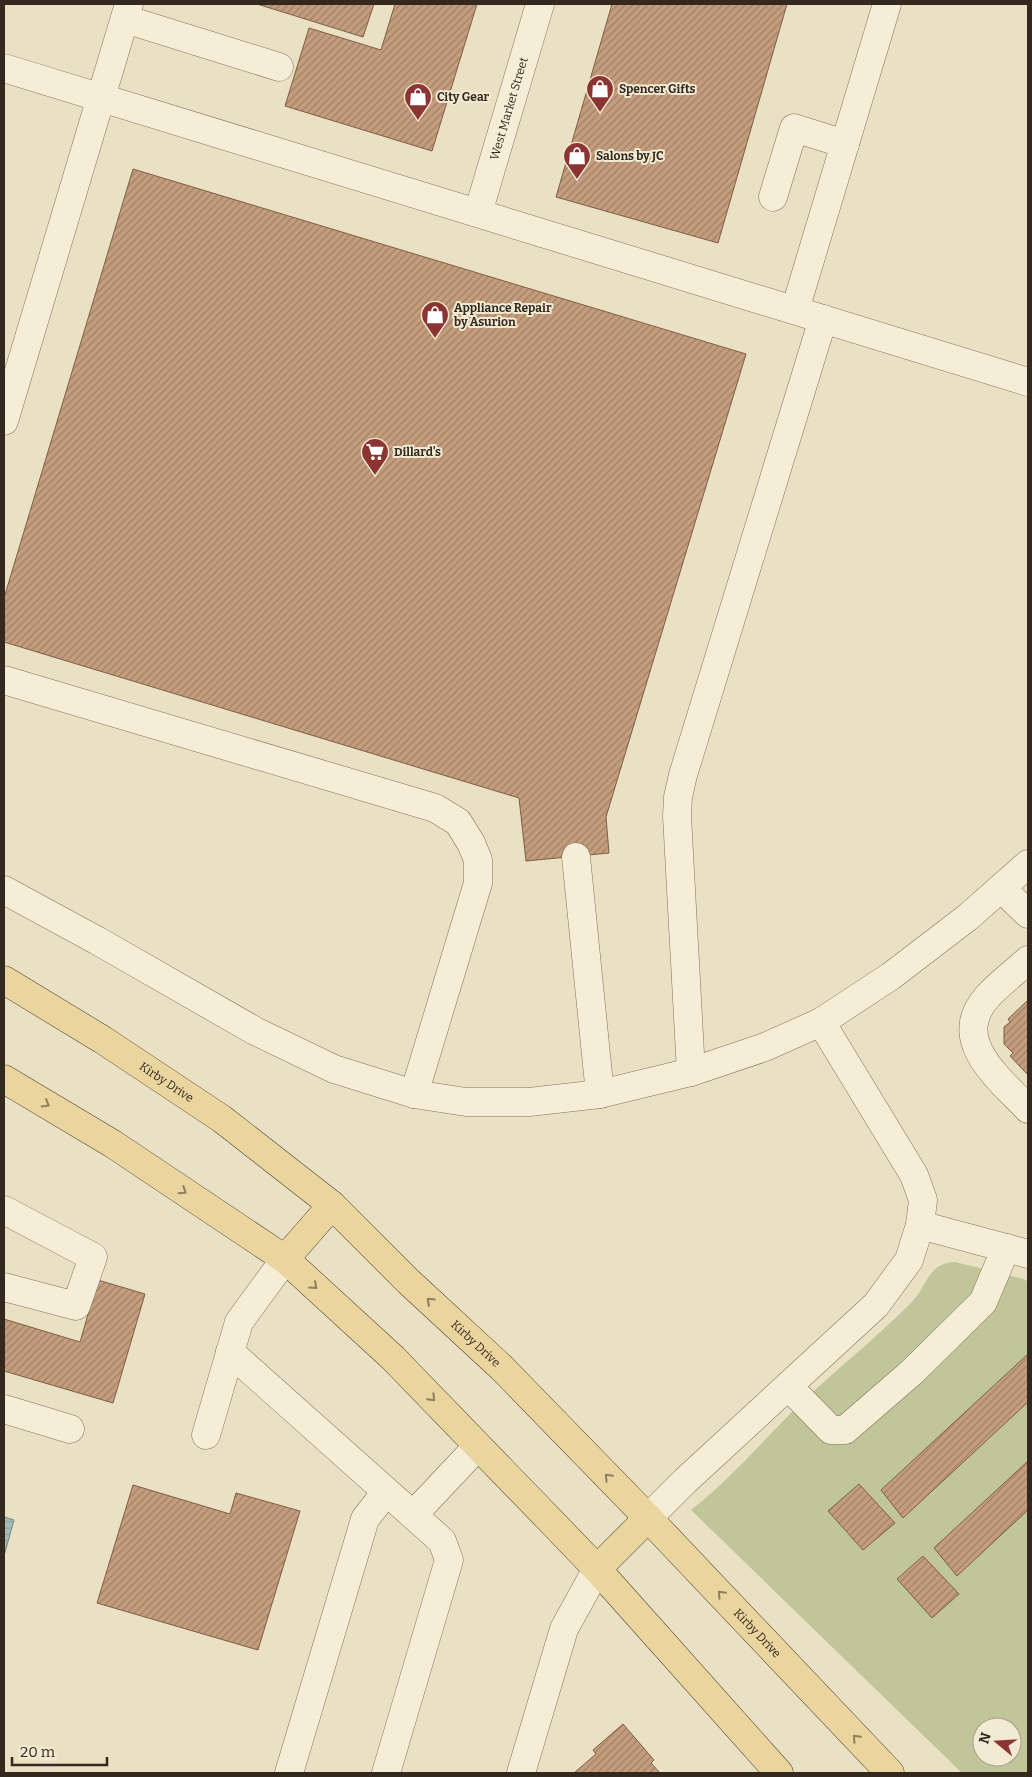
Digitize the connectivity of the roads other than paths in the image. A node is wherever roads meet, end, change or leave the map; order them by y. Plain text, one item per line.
1 (540, 4) edge
2 (887, 4) edge
3 (127, 12) edge
4 (279, 67) dead end
5 (4, 68) edge
6 (102, 97) junction
7 (845, 144) junction
8 (772, 197) dead end
9 (478, 213) junction
10 (794, 310) junction
11 (823, 319) junction
12 (1028, 382) edge
13 (4, 421) edge
14 (4, 680) edge
15 (576, 856) dead end
16 (1028, 864) edge
17 (1001, 888) junction
18 (4, 890) edge
19 (1028, 914) edge
20 (1028, 960) edge
21 (4, 980) edge
22 (821, 1022) junction
23 (691, 1072) junction
24 (4, 1080) edge
25 (414, 1094) junction
26 (600, 1094) junction
27 (1028, 1109) edge
28 (332, 1206) junction
29 (4, 1210) edge
30 (920, 1225) junction
31 (1017, 1251) edge
32 (285, 1259) junction
33 (4, 1287) edge
34 (230, 1352) junction
35 (788, 1386) junction
36 (4, 1409) edge
37 (70, 1429) dead end
38 (206, 1435) dead end
39 (478, 1446) junction
40 (386, 1492) junction
41 (412, 1515) junction
42 (648, 1518) junction
43 (597, 1569) junction
44 (289, 1773) edge
45 (386, 1773) edge
46 (521, 1773) edge
47 (779, 1773) edge
48 (890, 1773) edge

1 - 9 street, West Market Street
2 - 7 street
3 - 4 street
3 - 6 street
5 - 6 street
6 - 9 street
6 - 13 street
7 - 8 street
7 - 10 street
9 - 10 street
10 - 11 street
11 - 12 street
11 - 23 street
14 - 25 street
15 - 26 street
16 - 17 street
17 - 19 street
17 - 22 street
18 - 25 street
20 - 27 street
21 - 28 main road, Kirby Drive
22 - 23 street
22 - 30 street
23 - 26 street
24 -> 32 main road
25 - 26 street
28 - 32 main road
42 -> 28 main road, Kirby Drive
29 - 33 street
30 - 31 street
30 - 35 street
31 - 35 street
32 - 34 street
32 -> 39 main road
34 - 38 street
34 - 40 street
35 - 42 street
36 - 37 street
39 - 41 street
39 - 43 main road
40 - 41 street
40 - 44 street
41 - 45 street
42 - 43 main road
48 -> 42 main road, Kirby Drive
43 - 46 street
43 - 47 main road

